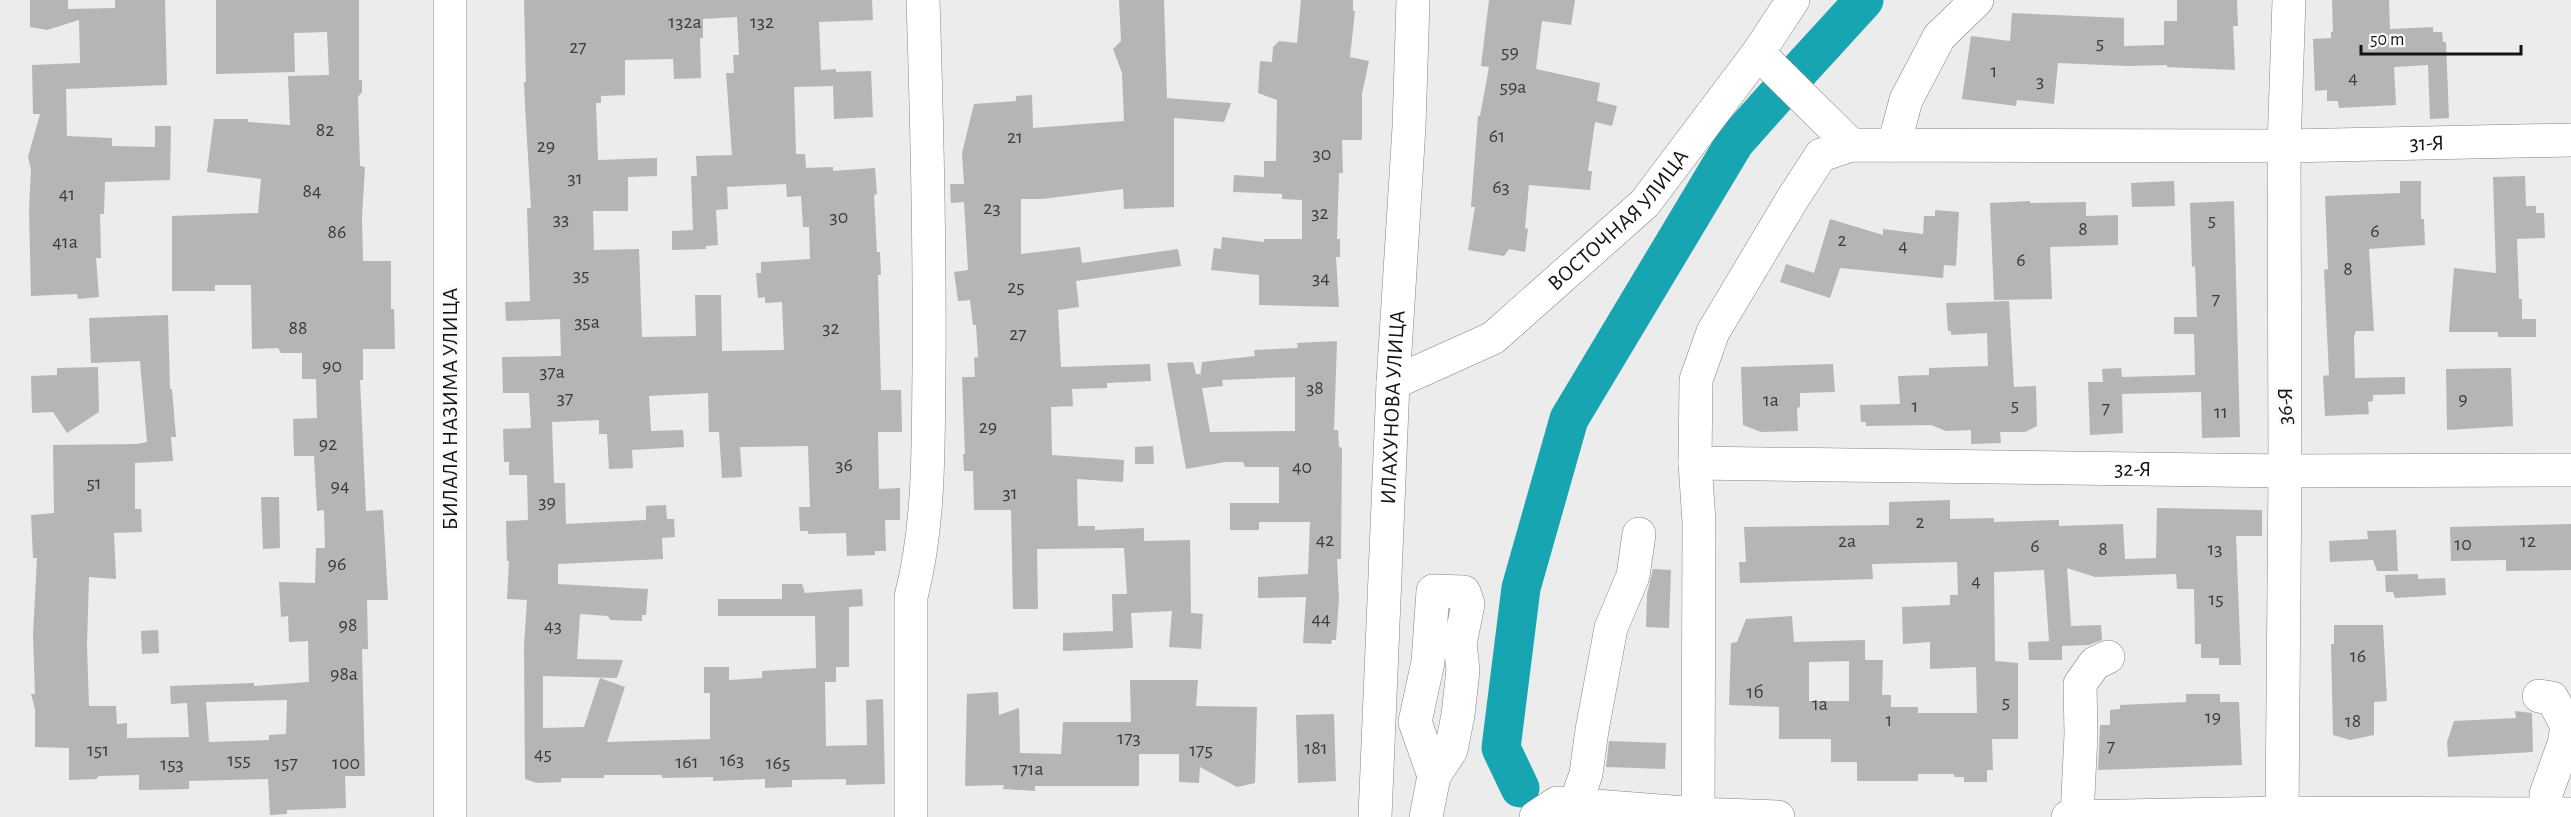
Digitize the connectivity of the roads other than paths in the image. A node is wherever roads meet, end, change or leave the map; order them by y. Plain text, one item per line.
1 (450, 0) edge
2 (923, 0) edge
3 (1413, 0) edge
4 (1793, 0) edge
5 (1977, 0) edge
6 (2289, 0) edge
7 (1758, 53) junction
8 (2571, 140) edge
9 (1851, 145) junction
10 (1894, 145) junction
11 (2284, 146) junction
12 (1393, 383) junction
13 (1695, 463) junction
14 (2571, 470) edge
15 (2285, 471) junction
16 (1639, 534) dead end
17 (2108, 657) dead end
18 (2539, 696) dead end
19 (1434, 776) dead end
20 (1556, 808) edge
21 (2282, 813) junction
22 (1698, 814) junction
23 (2558, 814) edge
24 (450, 817) edge
25 (911, 817) edge
26 (1375, 817) edge
27 (1426, 817) edge
28 (1778, 817) edge
29 (2068, 817) edge
30 (2077, 817) edge

1 - 24 street, БИЛАЛА НАЗИМА УЛИЦА
2 - 25 street
3 - 12 street, ИЛАХУНОВА УЛИЦА
4 - 7 street, ВОСТОЧНАЯ УЛИЦА
5 - 10 street
6 - 11 street, 36-Я
7 - 9 street
7 - 12 street, ВОСТОЧНАЯ УЛИЦА
8 - 11 street, 31-Я
9 - 10 street, 31-Я
9 - 13 street, 31-Я
10 - 11 street, 31-Я
11 - 15 street, 36-Я
12 - 26 street, ИЛАХУНОВА УЛИЦА
13 - 15 street, 32-Я
13 - 22 street, 31-Я
14 - 15 street, 32-Я
15 - 21 street, 36-Я
16 - 20 street
17 - 30 street
18 - 23 street
19 - 27 street
20 - 22 street
21 - 23 street
21 - 30 street
22 - 28 street
29 - 30 street

